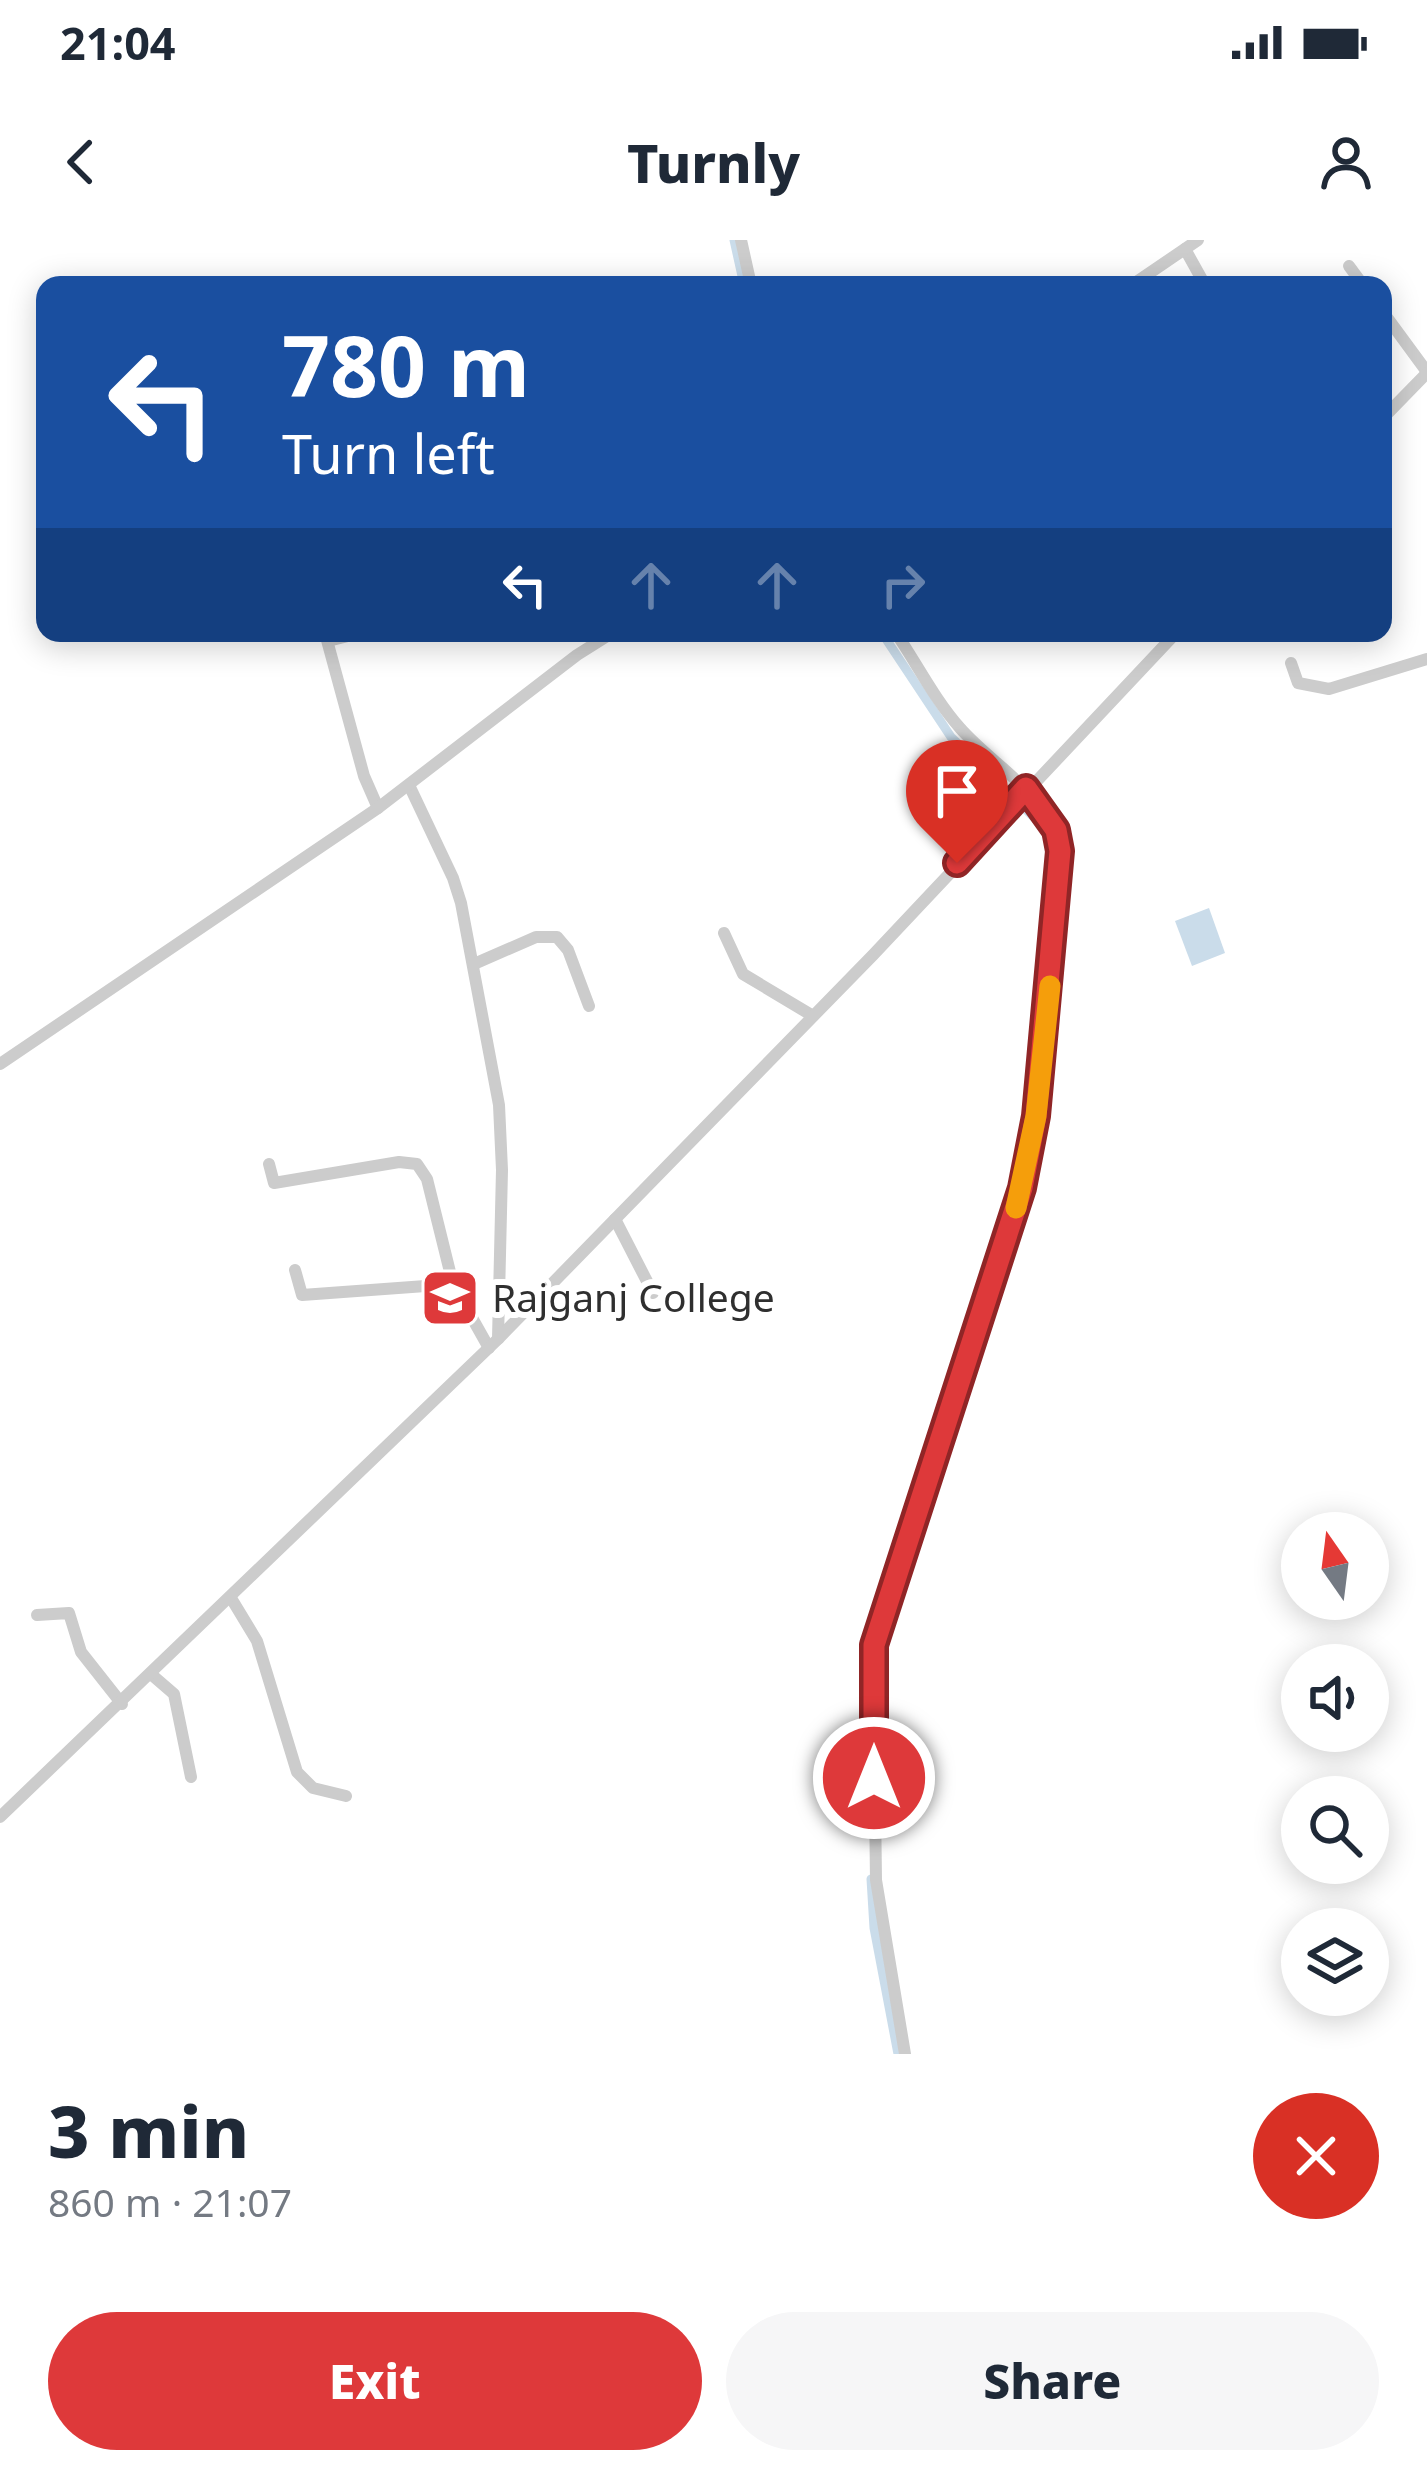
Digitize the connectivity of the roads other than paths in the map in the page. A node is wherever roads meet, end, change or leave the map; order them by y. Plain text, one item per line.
1 (741, 240) edge
2 (1198, 240) edge
3 (1185, 249) junction
4 (1349, 266) dead end
5 (749, 276) edge
6 (1145, 276) edge
7 (1200, 276) edge
8 (1357, 276) edge
9 (1392, 324) edge
10 (1427, 372) edge
11 (1392, 404) edge
12 (327, 642) edge
13 (598, 642) edge
14 (902, 642) edge
15 (1167, 642) edge
16 (1427, 659) edge
17 (1291, 663) dead end
18 (409, 785) junction
19 (1020, 795) junction
20 (377, 808) junction
21 (724, 933) dead end
22 (474, 964) junction
23 (589, 1006) dead end
24 (813, 1016) junction
25 (0, 1064) edge
26 (269, 1164) dead end
27 (615, 1219) junction
28 (295, 1270) dead end
29 (453, 1284) junction
30 (653, 1294) dead end
31 (494, 1344) junction
32 (231, 1598) junction
33 (37, 1615) dead end
34 (152, 1675) junction
35 (122, 1704) junction
36 (190, 1777) dead end
37 (346, 1796) dead end
38 (0, 1817) edge
39 (905, 2054) edge

1 - 5 street
2 - 3 street
3 - 6 street
3 - 7 street
4 - 8 street
9 - 10 street
10 - 11 street
12 - 20 street
13 - 18 street
14 - 19 street
15 - 19 street
16 - 17 street
18 - 20 street
18 - 22 street
19 - 24 street
19 - 39 street
20 - 25 street
21 - 24 street
22 - 23 street
22 - 31 street
24 - 27 street
26 - 29 street
27 - 30 street
27 - 31 street
28 - 29 street
29 - 31 street
31 - 32 street
32 - 34 street
32 - 37 street
33 - 35 street
34 - 35 street
34 - 36 street
35 - 38 street

